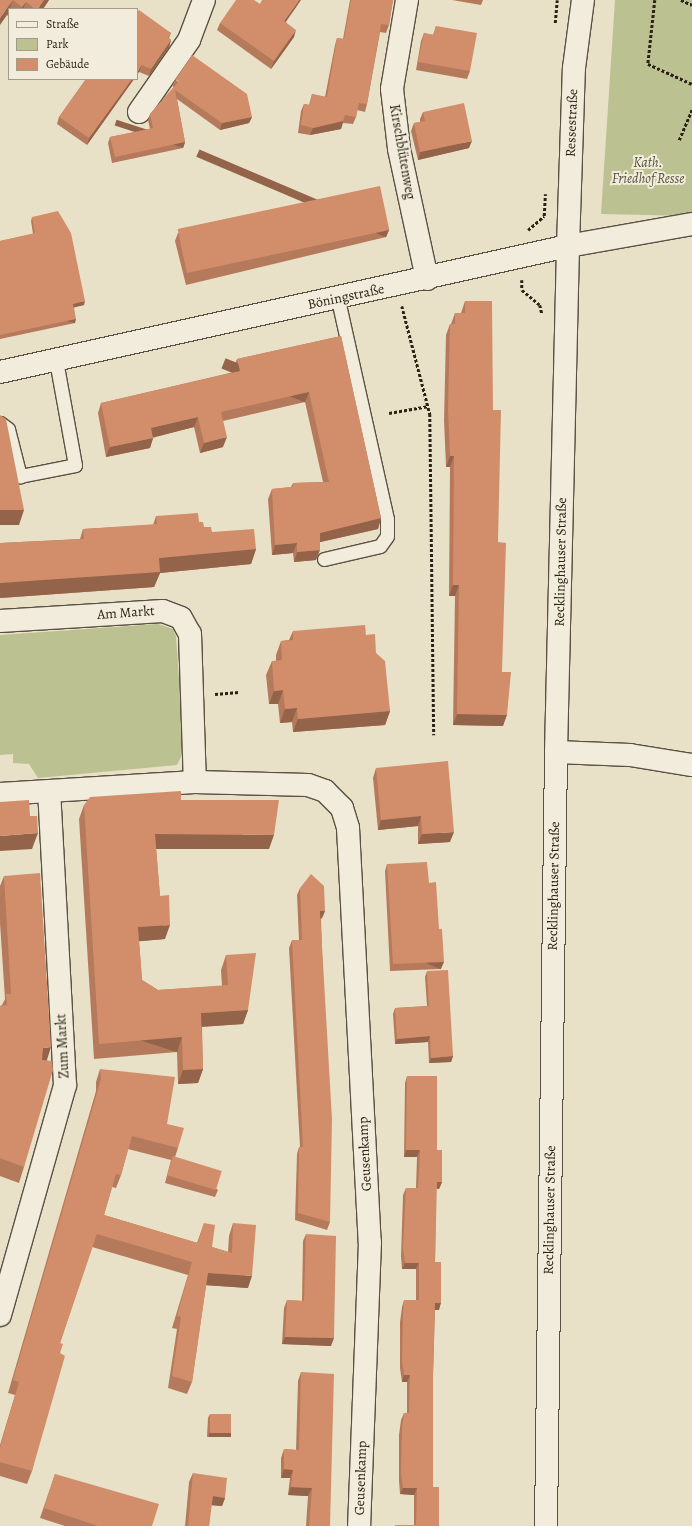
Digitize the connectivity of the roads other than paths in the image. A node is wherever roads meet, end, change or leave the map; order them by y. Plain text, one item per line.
1 (204, 0) edge
2 (407, 0) edge
3 (583, 0) edge
4 (138, 112) dead end
5 (692, 224) edge
6 (568, 246) junction
7 (427, 280) junction
8 (338, 299) junction
9 (56, 360) junction
10 (0, 372) edge
11 (0, 423) edge
12 (324, 559) dead end
13 (0, 621) edge
14 (556, 752) junction
15 (692, 764) edge
16 (195, 782) junction
17 (49, 792) junction
18 (0, 794) edge
19 (0, 1315) edge
20 (359, 1526) edge
21 (546, 1526) edge

1 - 4 street
2 - 7 street, Kirschblütenweg
3 - 6 street, Ressestraße
5 - 6 street, Böningstraße
6 - 7 street, Böningstraße
6 - 14 street, Recklinghauser Straße
7 - 8 street, Böningstraße
8 - 9 street, Böningstraße
8 - 12 lane
9 - 10 street, Böningstraße
9 - 11 lane
13 - 16 street, Am Markt
14 - 15 street
14 - 21 street, Recklinghauser Straße
16 - 17 street
16 - 20 street, Geusenkamp
17 - 18 street
17 - 19 street, Zum Markt

